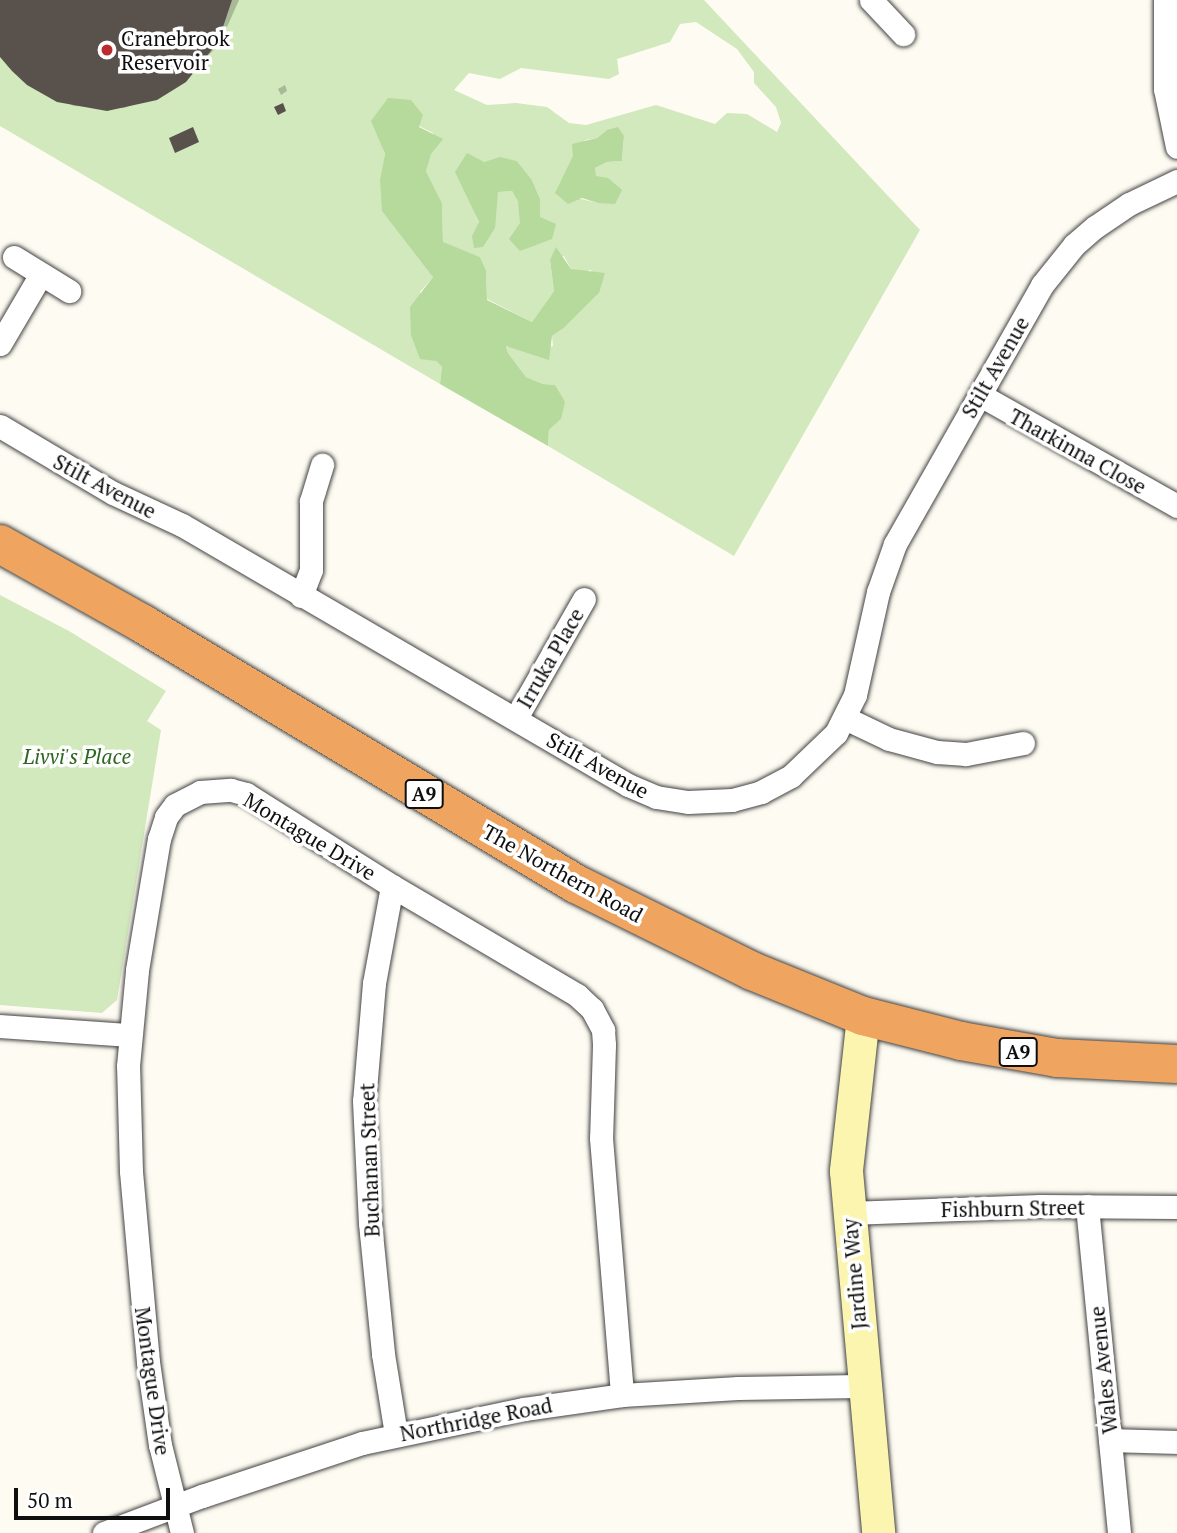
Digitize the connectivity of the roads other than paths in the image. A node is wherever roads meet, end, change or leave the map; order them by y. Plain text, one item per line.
1 (870, 0) edge
2 (1165, 0) edge
3 (903, 34) dead end
4 (1177, 147) edge
5 (1177, 181) edge
6 (14, 257) dead end
7 (41, 274) junction
8 (69, 291) dead end
9 (0, 344) edge
10 (979, 396) junction
11 (0, 426) edge
12 (322, 465) dead end
13 (1177, 506) edge
14 (0, 544) edge
15 (301, 596) junction
16 (584, 599) dead end
17 (516, 718) junction
18 (845, 718) junction
19 (1023, 743) dead end
20 (392, 886) junction
21 (863, 1016) junction
22 (0, 1026) edge
23 (130, 1035) junction
24 (1177, 1064) edge
25 (1087, 1206) junction
26 (1177, 1207) edge
27 (849, 1213) junction
28 (865, 1387) junction
29 (622, 1395) junction
30 (397, 1434) junction
31 (1110, 1440) junction
32 (1177, 1442) edge
33 (175, 1506) junction
34 (104, 1533) edge
35 (182, 1533) edge
36 (878, 1533) edge
37 (1119, 1533) edge

1 - 3 street
2 - 4 street
5 - 10 street, Stilt Avenue
6 - 7 street
7 - 8 street
7 - 9 street
10 - 13 street, Tharkinna Close
10 - 18 street, Stilt Avenue
11 - 15 street, Stilt Avenue
12 - 15 street
14 - 21 highway, The Northern Road / A9
15 - 17 street, Stilt Avenue
16 - 17 street, Irruka Place
17 - 18 street, Stilt Avenue
18 - 19 street
20 - 23 street, Montague Drive
20 - 29 street, Montague Drive
20 - 30 street, Buchanan Street
21 - 24 highway, The Northern Road / A9
21 - 27 street, Jardine Way
22 - 23 street
23 - 33 street, Montague Drive
25 - 26 street, Fishburn Street
25 - 27 street, Fishburn Street
25 - 31 street, Wales Avenue
27 - 28 street, Jardine Way
28 - 29 street, Northridge Road
28 - 36 street, Jardine Way
29 - 30 street, Northridge Road
30 - 33 street, Northridge Road
31 - 32 street
31 - 37 street, Wales Avenue
33 - 34 street, Northridge Road
33 - 35 street, Montague Drive

